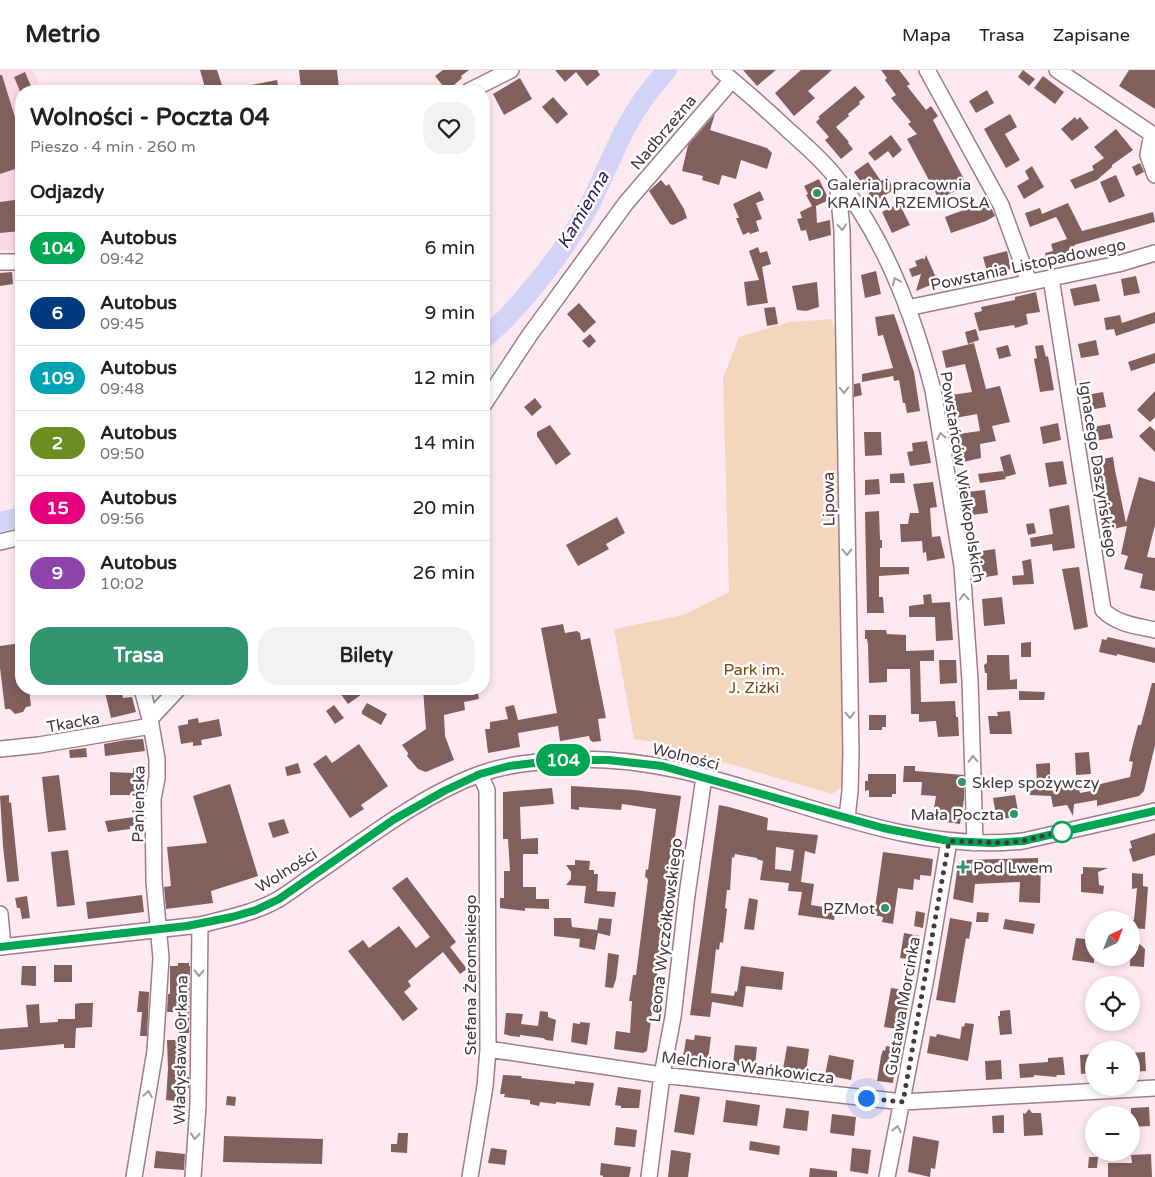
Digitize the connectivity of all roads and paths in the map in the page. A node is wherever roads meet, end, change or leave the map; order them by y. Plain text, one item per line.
1 (511, 70) edge
2 (927, 70) edge
3 (1057, 70) edge
4 (726, 73) edge
5 (481, 85) edge
6 (1154, 135) edge
7 (1155, 175) edge
8 (837, 179) junction
9 (1155, 253) edge
10 (0, 262) edge
11 (15, 262) edge
12 (1052, 278) junction
13 (1029, 282) junction
14 (908, 308) junction
15 (490, 395) edge
16 (15, 538) edge
17 (0, 542) edge
18 (1155, 630) edge
19 (143, 695) edge
20 (173, 695) edge
21 (150, 723) junction
22 (0, 749) edge
23 (480, 774) junction
24 (704, 777) junction
25 (1155, 811) edge
26 (847, 818) junction
27 (949, 841) junction
28 (975, 843) junction
29 (0, 914) edge
30 (200, 924) junction
31 (160, 930) junction
32 (2, 947) edge
33 (488, 1049) junction
34 (662, 1075) junction
35 (1155, 1088) edge
36 (903, 1102) junction
37 (134, 1177) edge
38 (192, 1177) edge
39 (470, 1177) edge
40 (649, 1177) edge
41 (887, 1177) edge

1 - 5 street
2 - 13 street
3 - 6 street
4 - 8 street, Powstańców Wielkopolskich
4 - 15 street, Nadbrzeżna
6 - 7 street
14 -> 8 street, Powstańców Wielkopolskich
8 -> 26 street, Lipowa
9 - 12 street, Powstania Listopadowego
10 - 11 street
12 - 13 street, Powstania Listopadowego
12 - 18 street, Ignacego Daszyńskiego
13 - 14 street, Powstania Listopadowego
28 -> 14 street, Powstańców Wielkopolskich
16 - 17 street
19 - 21 street, Panieńska
20 - 21 street
21 - 22 street, Tkacka
21 - 31 street, Panieńska
23 - 24 street, Wolności
23 - 30 street, Wolności
23 - 33 street, Stefana Żeromskiego
24 - 26 street, Wolności
24 - 34 street, Leona Wyczółkowskiego
25 - 28 street, Wolności
26 - 27 street, Wolności
27 - 28 street, Wolności
27 - 36 street, Gustawa Morcinka
29 - 32 street
30 - 31 street, Wolności
30 -> 38 street, Władysława Orkana
31 - 32 street, Wolności
37 -> 31 street, Władysława Orkana
33 - 34 street, Melchiora Wańkowicza
33 - 39 street, Stefana Żeromskiego
34 - 36 street, Melchiora Wańkowicza
34 - 40 street, Leona Wyczółkowskiego
35 - 36 street, Melchiora Wańkowicza
41 -> 36 street, Gustawa Morcinka

